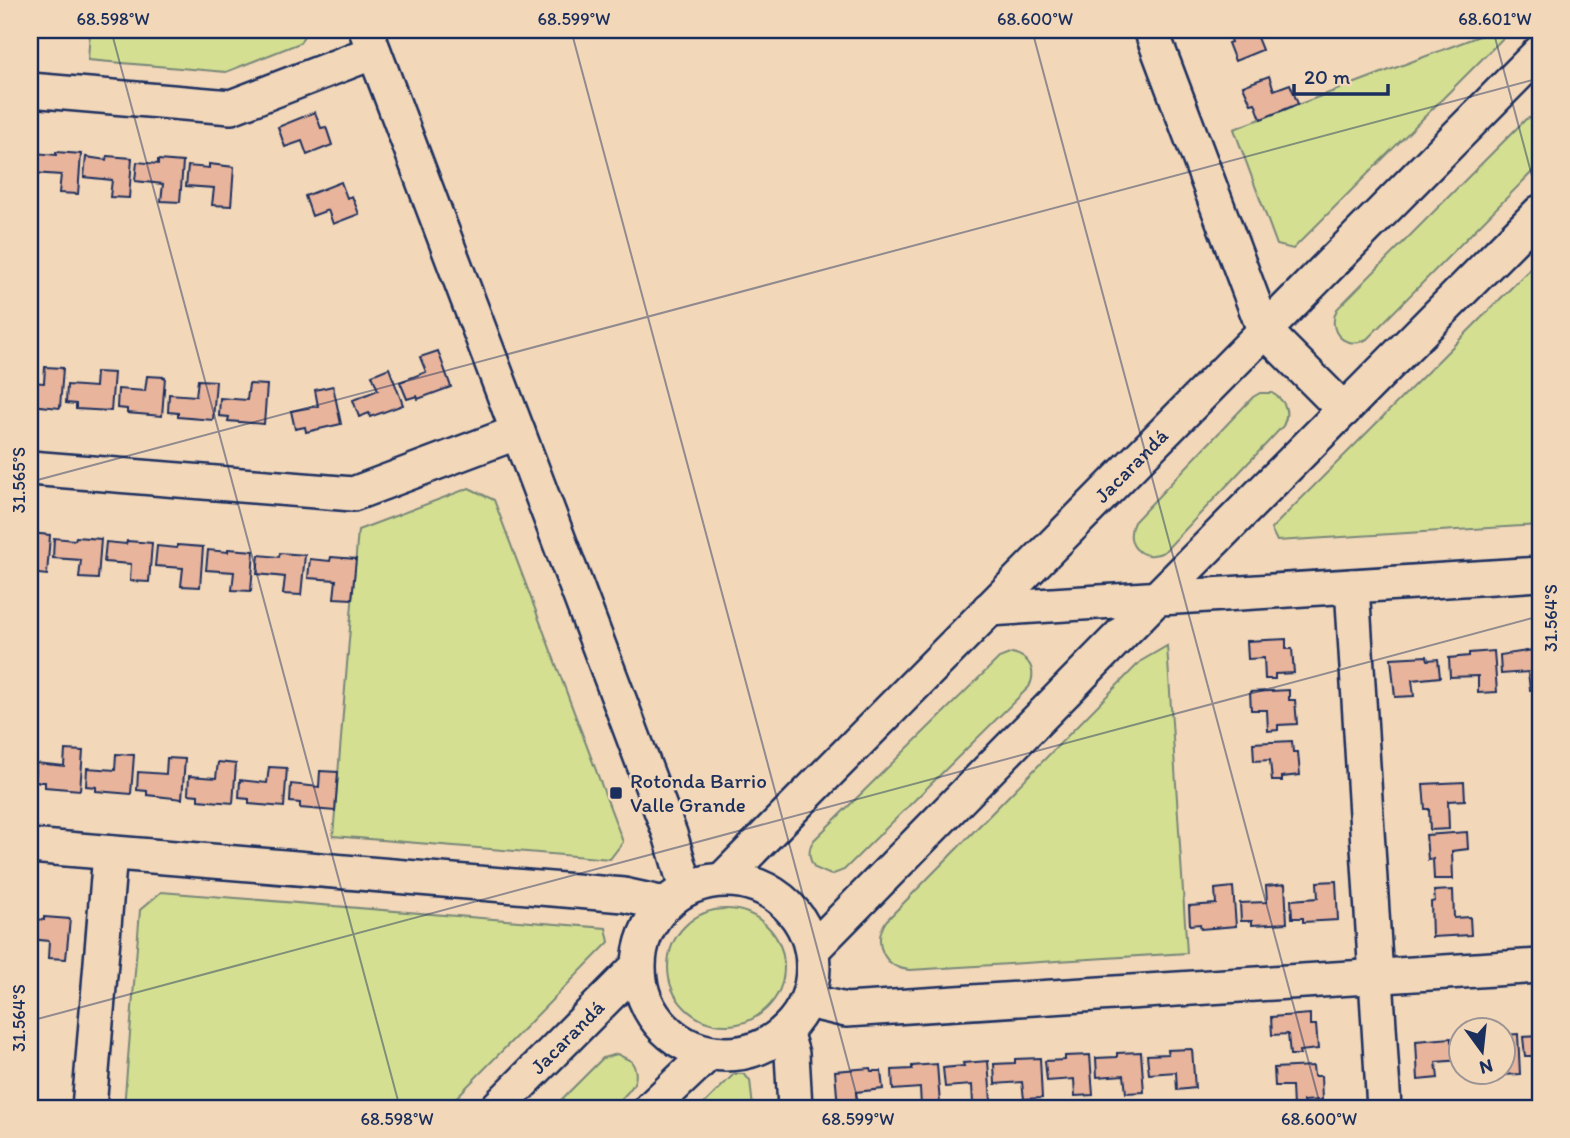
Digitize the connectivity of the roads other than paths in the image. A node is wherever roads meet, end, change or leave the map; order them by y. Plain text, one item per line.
1 (1151, 30) edge
2 (370, 41) edge
3 (1540, 52) edge
4 (30, 90) edge
5 (1540, 212) edge
6 (1264, 330) junction
7 (1344, 410) junction
8 (518, 432) junction
9 (30, 468) edge
10 (1540, 574) edge
11 (1352, 586) junction
12 (1157, 598) junction
13 (989, 608) junction
14 (30, 846) edge
15 (110, 853) junction
16 (723, 879) junction
17 (676, 896) junction
18 (813, 950) junction
19 (638, 966) junction
20 (1540, 966) edge
21 (1376, 976) junction
22 (807, 1001) junction
23 (785, 1031) junction
24 (709, 1053) junction
25 (89, 1108) edge
26 (497, 1108) edge
27 (652, 1108) edge
28 (795, 1108) edge
29 (1384, 1108) edge

1 - 6 street
2 - 4 street
2 - 8 street
3 - 6 street, Jacarandá
5 - 7 street
6 - 7 street
6 - 13 street, Jacarandá
7 - 12 street
8 - 9 street
8 - 17 street
10 - 11 street
11 - 12 street
11 - 21 street
12 - 13 street
12 - 18 street
13 - 16 street, Jacarandá
14 - 15 street
15 - 17 street
15 - 25 street
16 - 17 street
16 - 18 street
17 - 19 street
18 - 22 street
19 - 24 street
19 - 26 street, Jacarandá
20 - 21 street
21 - 22 street
21 - 29 street
22 - 23 street
23 - 24 street
23 - 28 street
24 - 27 street

